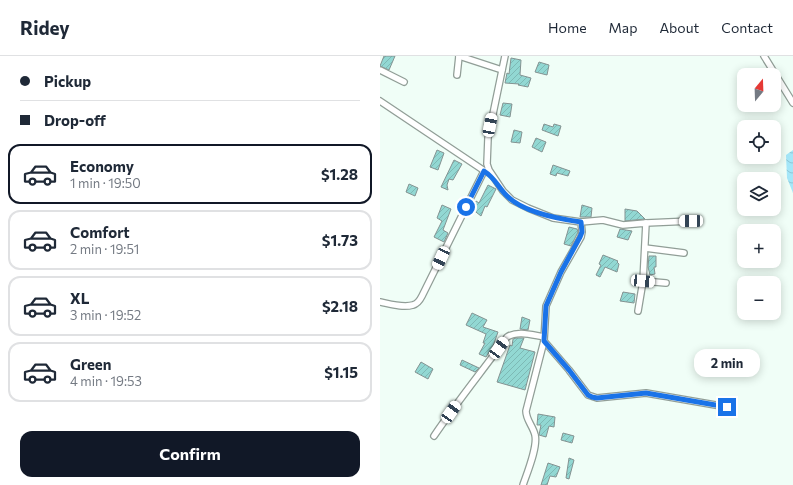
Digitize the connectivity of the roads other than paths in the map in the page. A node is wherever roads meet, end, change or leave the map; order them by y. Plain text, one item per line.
1 (459, 56) edge
2 (505, 56) edge
3 (764, 56) edge
4 (380, 70) edge
5 (502, 70) junction
6 (457, 75) dead end
7 (404, 82) dead end
8 (380, 101) edge
9 (793, 103) edge
10 (484, 171) junction
11 (492, 176) junction
12 (691, 221) dead end
13 (581, 222) junction
14 (646, 223) junction
15 (645, 248) junction
16 (684, 253) dead end
17 (643, 281) junction
18 (666, 283) dead end
19 (380, 302) edge
20 (638, 311) dead end
21 (544, 339) junction
22 (727, 407) dead end
23 (434, 436) dead end
24 (524, 485) edge

1 - 5 street
1 - 6 street
2 - 5 street
3 - 9 street
4 - 7 street
5 - 11 street
8 - 10 street
10 - 11 street
10 - 19 street
11 - 13 street
12 - 14 street
13 - 14 street
13 - 21 street
14 - 15 street
15 - 16 street
15 - 17 street
17 - 18 street
17 - 20 street
21 - 22 street
21 - 23 street
21 - 24 street

